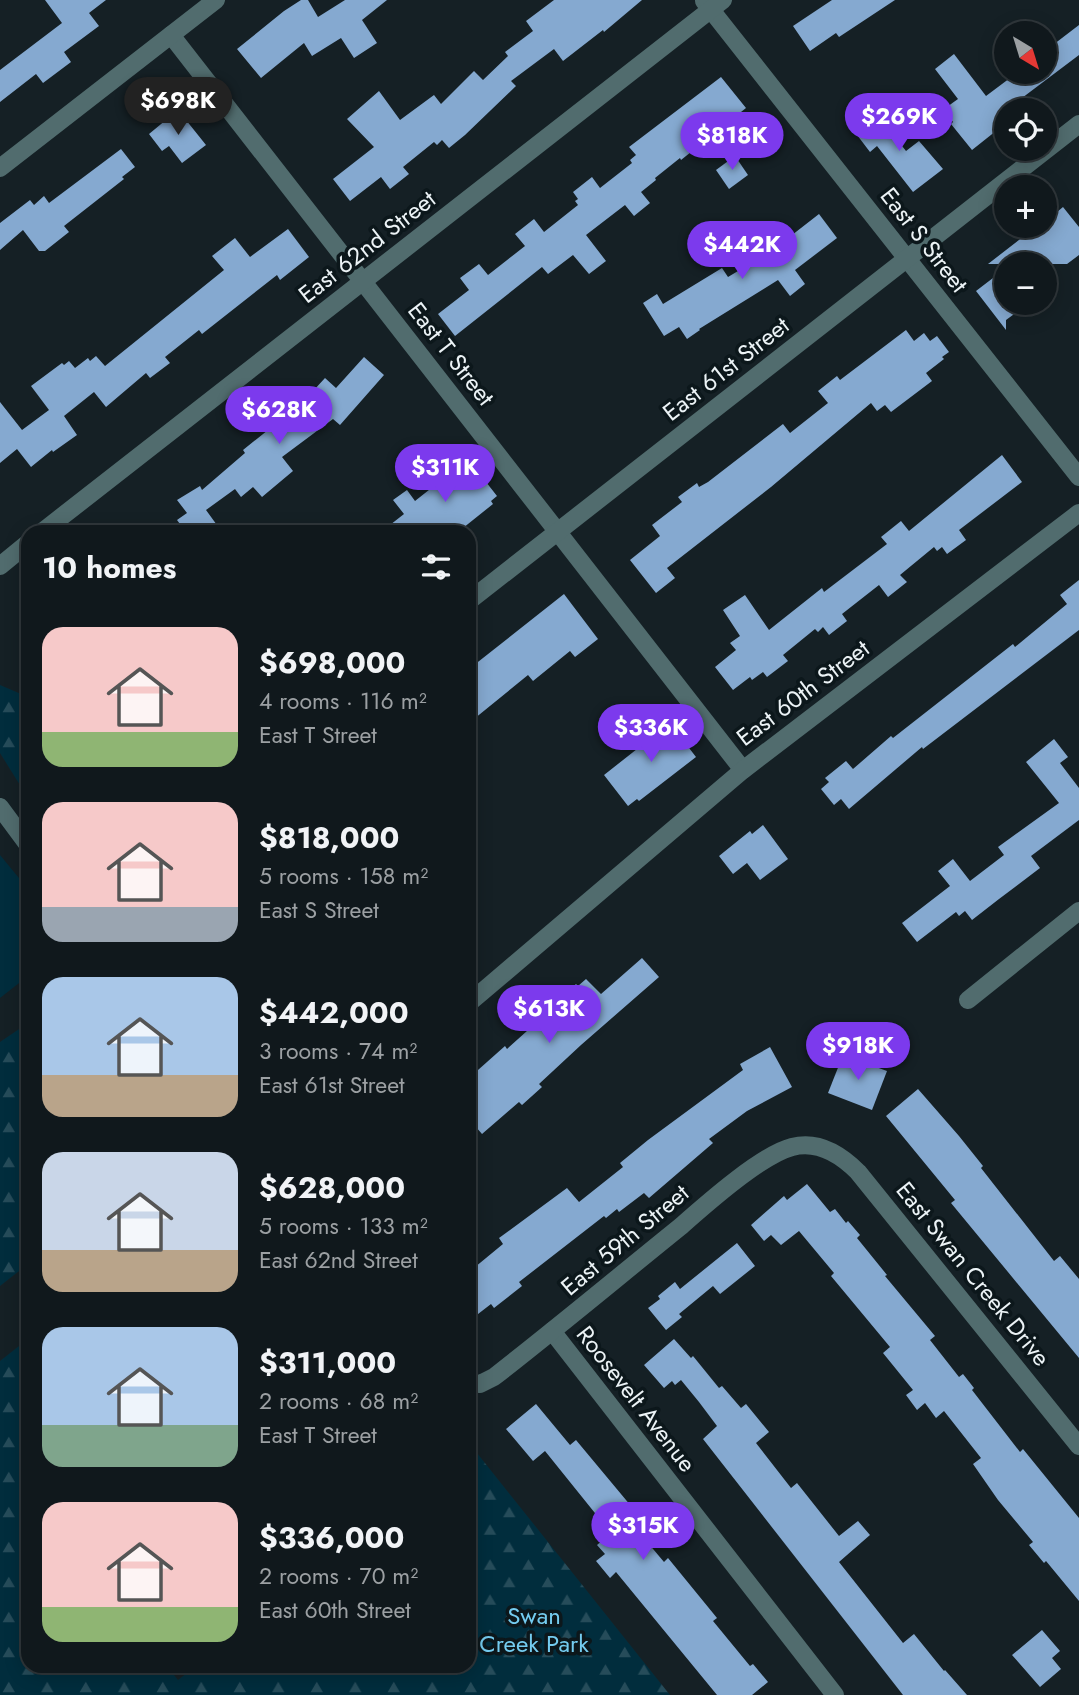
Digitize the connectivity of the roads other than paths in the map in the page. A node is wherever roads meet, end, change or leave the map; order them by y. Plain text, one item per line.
1 (216, 0) edge
2 (712, 3) edge
3 (172, 35) junction
4 (1079, 124) edge
5 (0, 168) edge
6 (907, 258) junction
7 (363, 281) junction
8 (1079, 477) edge
9 (1079, 513) edge
10 (51, 525) edge
11 (557, 531) junction
12 (21, 549) edge
13 (0, 566) edge
14 (476, 595) edge
15 (743, 770) junction
16 (0, 807) edge
17 (21, 836) edge
18 (1079, 911) edge
19 (476, 997) edge
20 (968, 1000) dead end
21 (817, 1147) joint
22 (552, 1331) junction
23 (476, 1384) edge
24 (1079, 1446) edge
25 (835, 1695) edge

1 - 3 street
2 - 6 street, East S Street
2 - 7 street, East 62nd Street
3 - 5 street
3 - 7 street, East T Street
4 - 6 street, East 61st Street
6 - 8 street, East S Street
6 - 11 street, East 61st Street
7 - 10 street, East 62nd Street
7 - 11 street, East T Street
9 - 15 street, East 60th Street
11 - 14 street, East 61st Street
11 - 15 street, East T Street
12 - 13 street
15 - 19 street, East 60th Street
16 - 17 street
18 - 20 street
21 - 22 street, East 59th Street
21 - 24 street, East Swan Creek Drive
22 - 23 street, East 59th Street
22 - 25 street, Roosevelt Avenue

